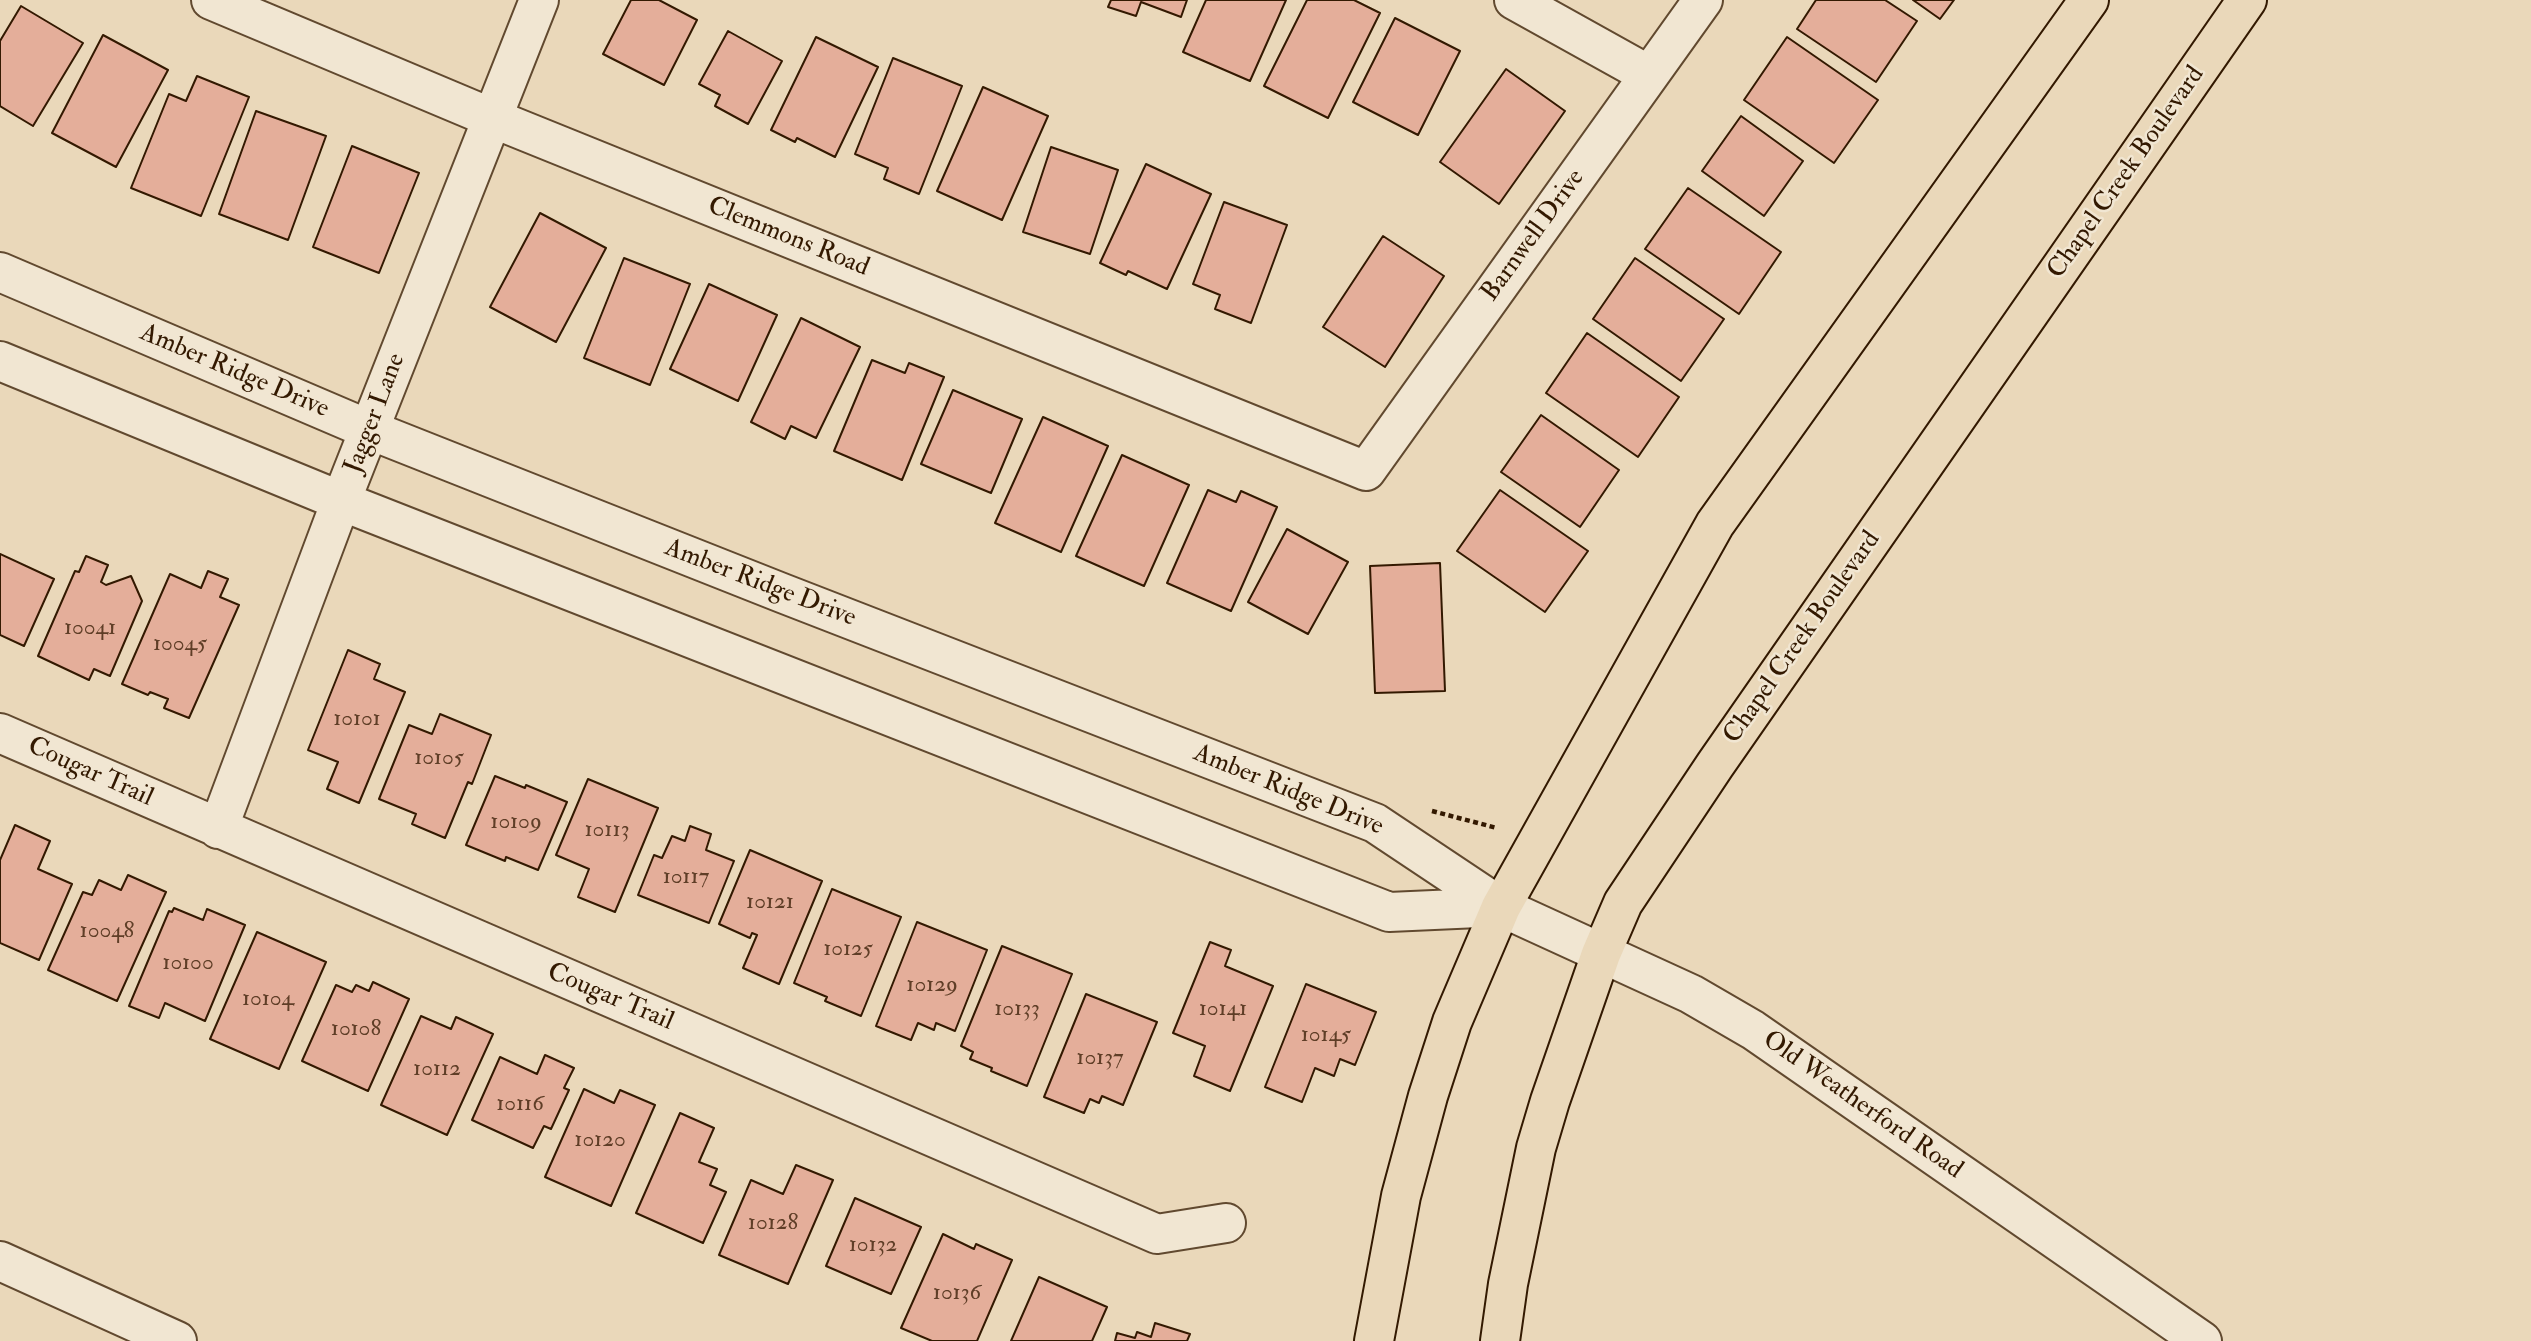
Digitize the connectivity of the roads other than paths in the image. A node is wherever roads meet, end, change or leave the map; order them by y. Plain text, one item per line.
1 (211, 0) edge
2 (539, 0) edge
3 (1514, 0) edge
4 (1703, 0) edge
5 (2088, 0) edge
6 (2247, 0) edge
7 (1649, 75) junction
8 (492, 118) junction
9 (0, 272) edge
10 (0, 361) edge
11 (370, 430) junction
12 (1366, 471) joint
13 (341, 501) junction
14 (0, 733) edge
15 (218, 829) junction
16 (1501, 907) junction
17 (1601, 954) junction
18 (1226, 1223) dead end
19 (0, 1261) edge
20 (177, 1341) edge
21 (1374, 1341) edge
22 (1500, 1341) edge
23 (2202, 1341) edge

1 - 8 street, Clemmons Road
2 - 8 street, Jagger Lane
3 - 7 street
4 - 7 street, Barnwell Drive
5 - 16 main road
6 - 17 main road, Chapel Creek Boulevard
7 - 12 street, Barnwell Drive
8 - 11 street, Jagger Lane
8 - 12 street, Clemmons Road
9 - 11 street, Amber Ridge Drive
10 - 13 street
11 - 13 street, Jagger Lane
11 - 16 street, Amber Ridge Drive
13 - 15 street, Jagger Lane
13 - 16 street
14 - 15 street, Cougar Trail
15 - 18 street, Cougar Trail
16 - 17 street, Old Weatherford Road
16 - 21 main road
17 - 22 main road, Chapel Creek Boulevard
17 - 23 street, Old Weatherford Road
19 - 20 street

